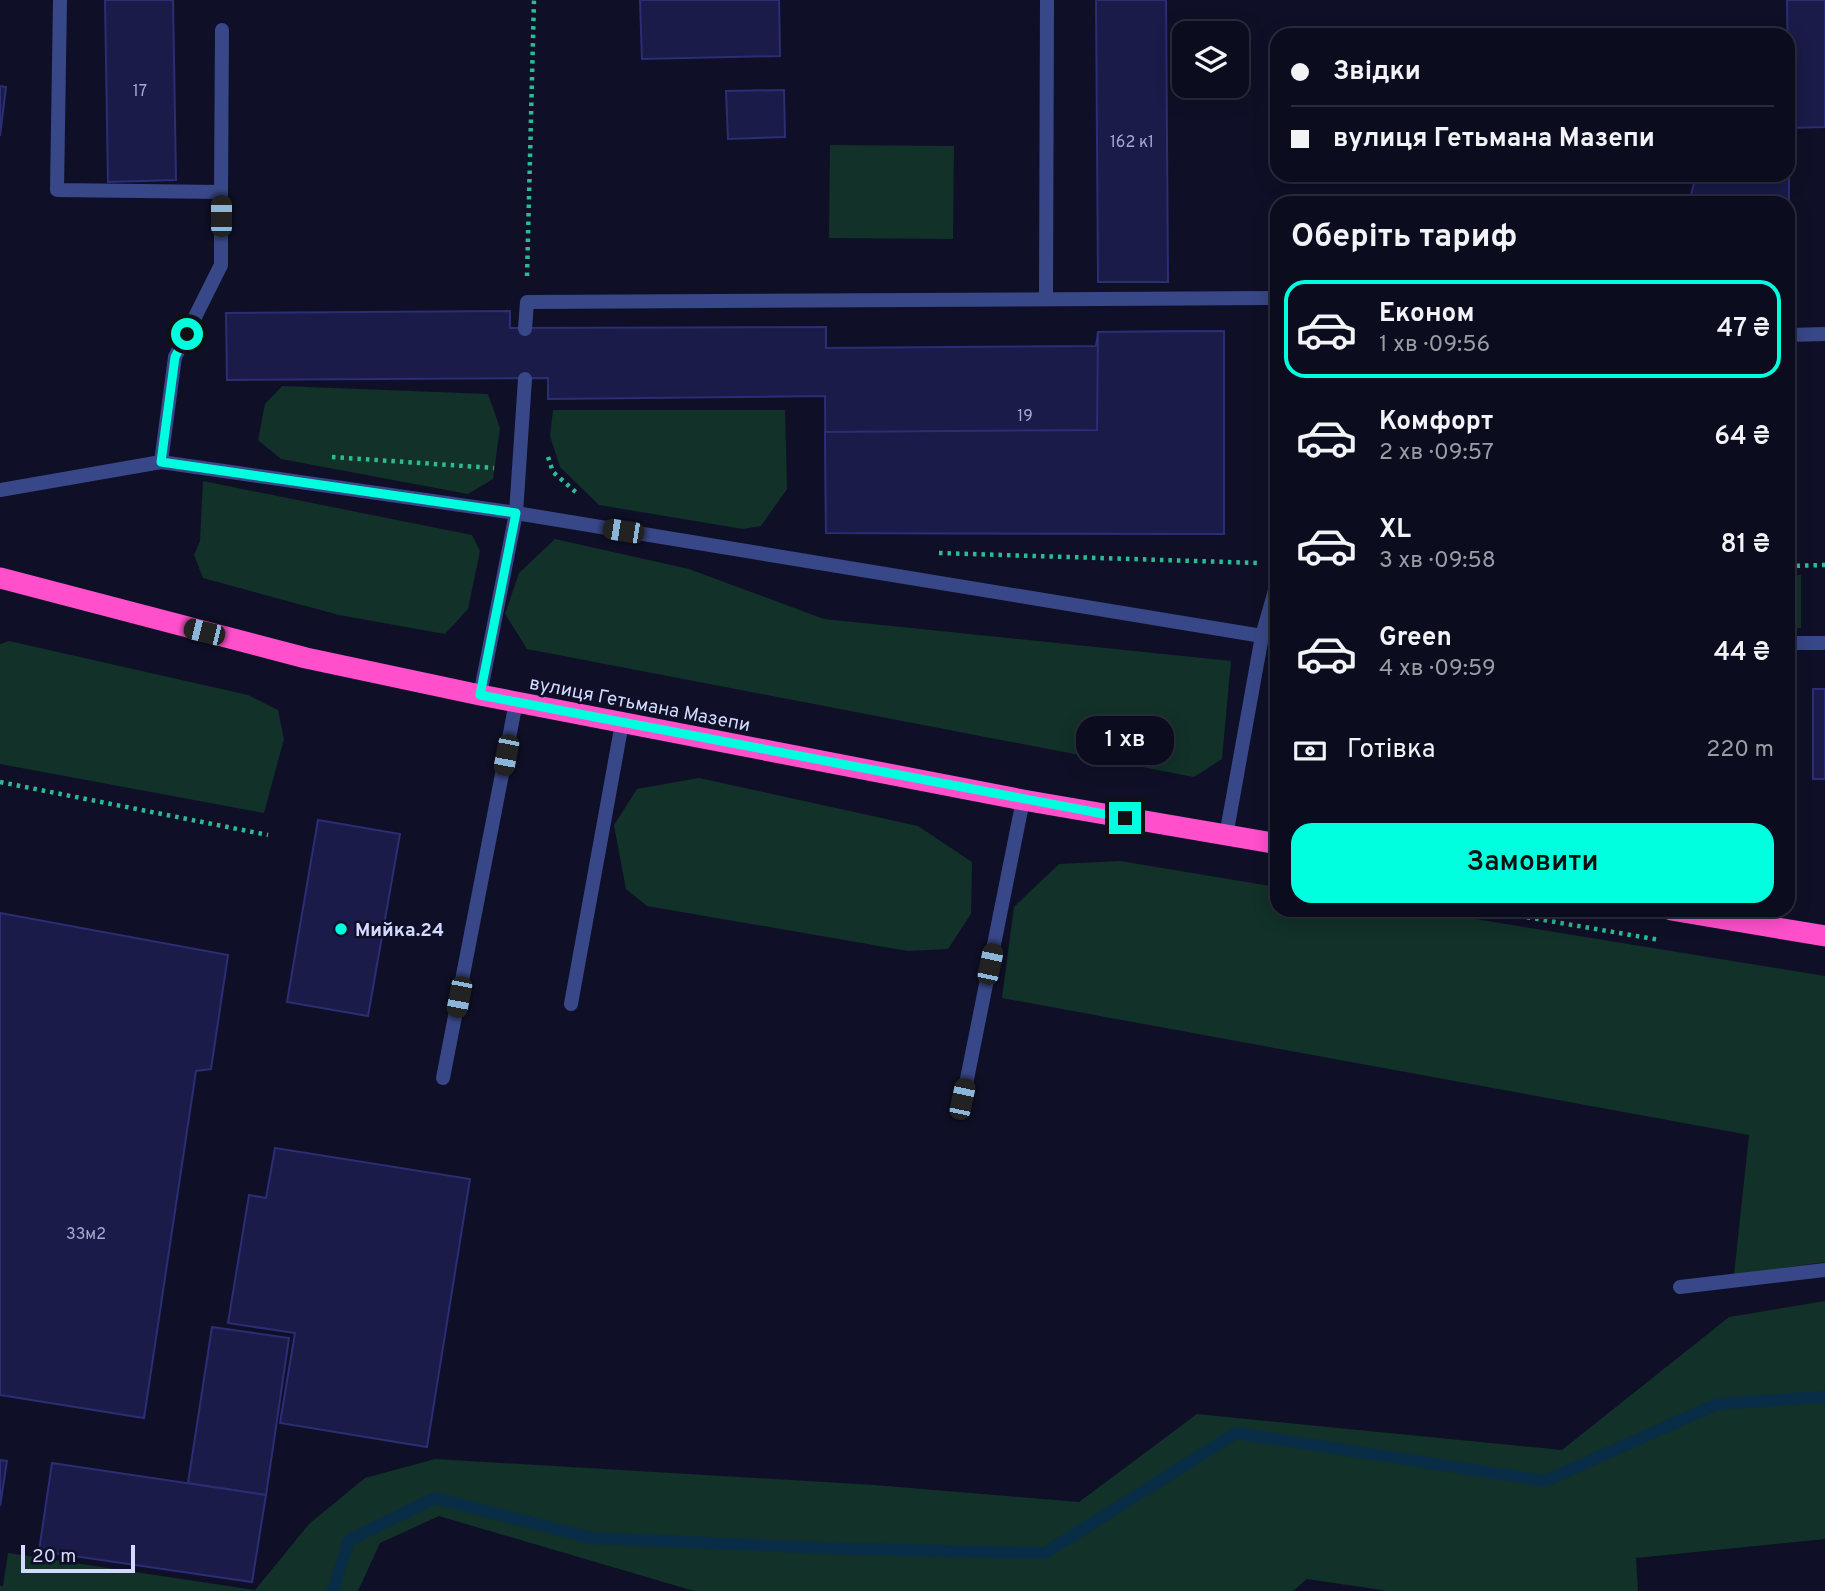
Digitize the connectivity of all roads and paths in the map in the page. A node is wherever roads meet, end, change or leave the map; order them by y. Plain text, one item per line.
1 (60, 0) edge
2 (534, 0) edge
3 (1047, 0) edge
4 (222, 30) dead end
5 (221, 192) junction
6 (1270, 298) edge
7 (1046, 299) junction
8 (527, 302) junction
9 (525, 329) dead end
10 (1825, 334) edge
11 (1795, 335) edge
12 (525, 379) dead end
13 (545, 451) dead end
14 (161, 462) junction
15 (0, 490) edge
16 (589, 503) dead end
17 (516, 513) junction
18 (928, 553) dead end
19 (1264, 563) dead end
20 (1825, 565) edge
21 (1795, 566) edge
22 (0, 578) edge
23 (1270, 608) edge
24 (1262, 636) junction
25 (1270, 636) edge
26 (1795, 643) edge
27 (1825, 643) edge
28 (480, 695) junction
29 (516, 702) junction
30 (622, 723) junction
31 (0, 782) edge
32 (1023, 800) junction
33 (268, 835) dead end
34 (1226, 836) junction
35 (1270, 843) edge
36 (1526, 917) edge
37 (1712, 917) edge
38 (1825, 936) edge
39 (1662, 940) dead end
40 (571, 1004) dead end
41 (443, 1078) dead end
42 (962, 1099) dead end
43 (1825, 1270) edge
44 (1680, 1287) dead end

1 - 5 lane
2 - 8 path
3 - 7 lane
4 - 5 lane
5 - 14 lane
6 - 7 lane
7 - 8 lane
8 - 9 lane
10 - 11 lane
12 - 17 lane
13 - 16 path
14 - 15 lane
14 - 17 lane
17 - 24 lane
17 - 28 lane
18 - 19 path
20 - 21 path
22 - 28 highway, вулиця Гетьмана Мазепи
23 - 24 lane
24 - 25 lane
24 - 34 lane
26 - 27 lane
28 - 29 highway, вулиця Гетьмана Мазепи
29 - 30 highway, вулиця Гетьмана Мазепи
29 - 41 lane
30 - 32 highway, вулиця Гетьмана Мазепи
30 - 40 lane
31 - 33 path
32 - 34 highway, вулиця Гетьмана Мазепи
32 - 42 lane
34 - 35 highway, вулиця Гетьмана Мазепи
36 - 39 path
37 - 38 highway
43 - 44 lane

